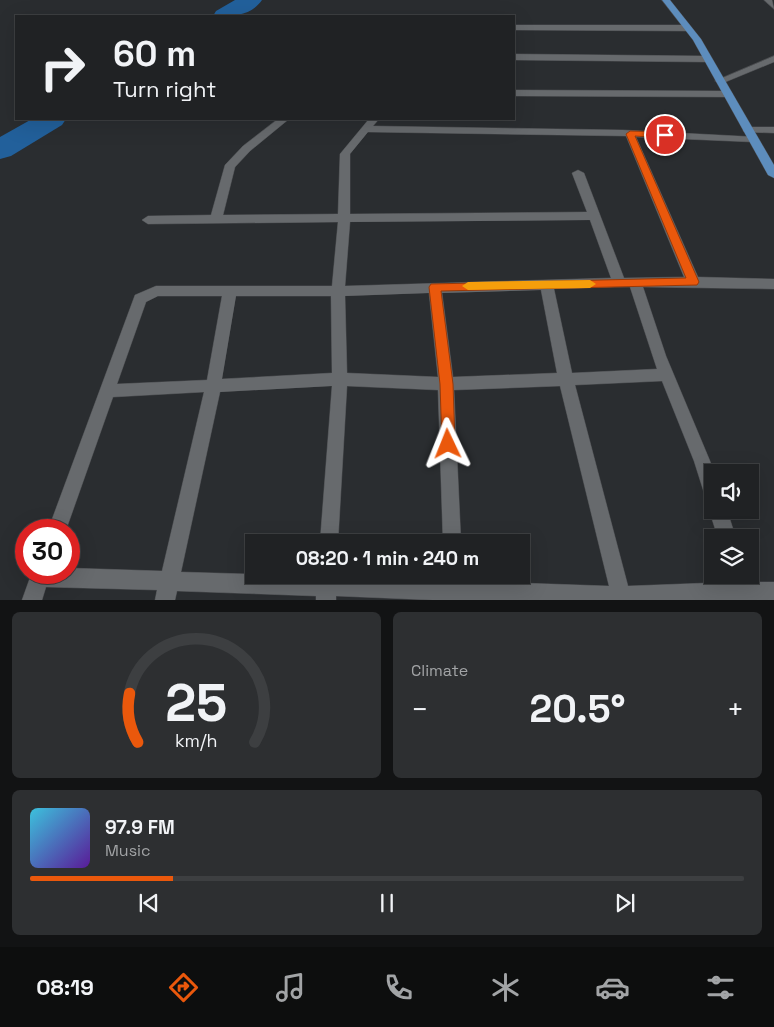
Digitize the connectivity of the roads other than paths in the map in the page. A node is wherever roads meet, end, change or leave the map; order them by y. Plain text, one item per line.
1 (666, 0) edge
2 (768, 0) edge
3 (774, 7) edge
4 (515, 27) edge
5 (688, 28) junction
6 (515, 57) edge
7 (706, 59) junction
8 (774, 59) edge
9 (720, 81) junction
10 (515, 94) edge
11 (728, 94) junction
12 (283, 120) edge
13 (370, 124) edge
14 (774, 130) edge
15 (630, 134) junction
16 (751, 134) junction
17 (578, 172) dead end
18 (774, 175) edge
19 (594, 216) junction
20 (344, 219) junction
21 (148, 220) dead end
22 (216, 220) junction
23 (693, 282) junction
24 (628, 283) junction
25 (546, 284) junction
26 (774, 284) edge
27 (435, 287) junction
28 (338, 291) junction
29 (230, 292) junction
30 (666, 375) junction
31 (566, 378) junction
32 (340, 379) junction
33 (446, 384) junction
34 (213, 386) junction
35 (109, 391) junction
36 (704, 467) edge
37 (61, 519) edge
38 (330, 534) edge
39 (452, 534) edge
40 (80, 580) edge
41 (38, 584) edge
42 (326, 587) edge
43 (454, 588) edge
44 (744, 588) edge
45 (167, 591) edge
46 (774, 592) edge
47 (621, 598) edge
48 (32, 600) edge

1 - 5 main road
2 - 3 street
4 - 5 street
5 - 7 main road
6 - 7 street
7 - 9 main road
8 - 9 street
9 - 11 main road
10 - 11 street
11 - 16 main road
12 - 22 street
13 - 15 street
13 - 20 street
14 - 16 street
15 - 16 street
15 - 23 street
16 - 18 main road
17 - 19 street
19 - 20 street
19 - 24 street
20 - 22 street
20 - 28 street
21 - 22 street
23 - 24 street
23 - 26 street
24 - 25 street
24 - 30 street
25 - 27 street
25 - 31 street
27 - 28 street
27 - 33 street
28 - 29 street
28 - 32 street
29 - 34 street
29 - 35 street
30 - 31 street
30 - 36 street
31 - 33 street
31 - 47 street
32 - 33 street
32 - 34 street
32 - 38 street
33 - 39 street
34 - 35 street
34 - 45 street
35 - 37 street
40 - 45 street
41 - 48 street
42 - 43 street
42 - 45 street
43 - 47 street
44 - 46 street
44 - 47 street

